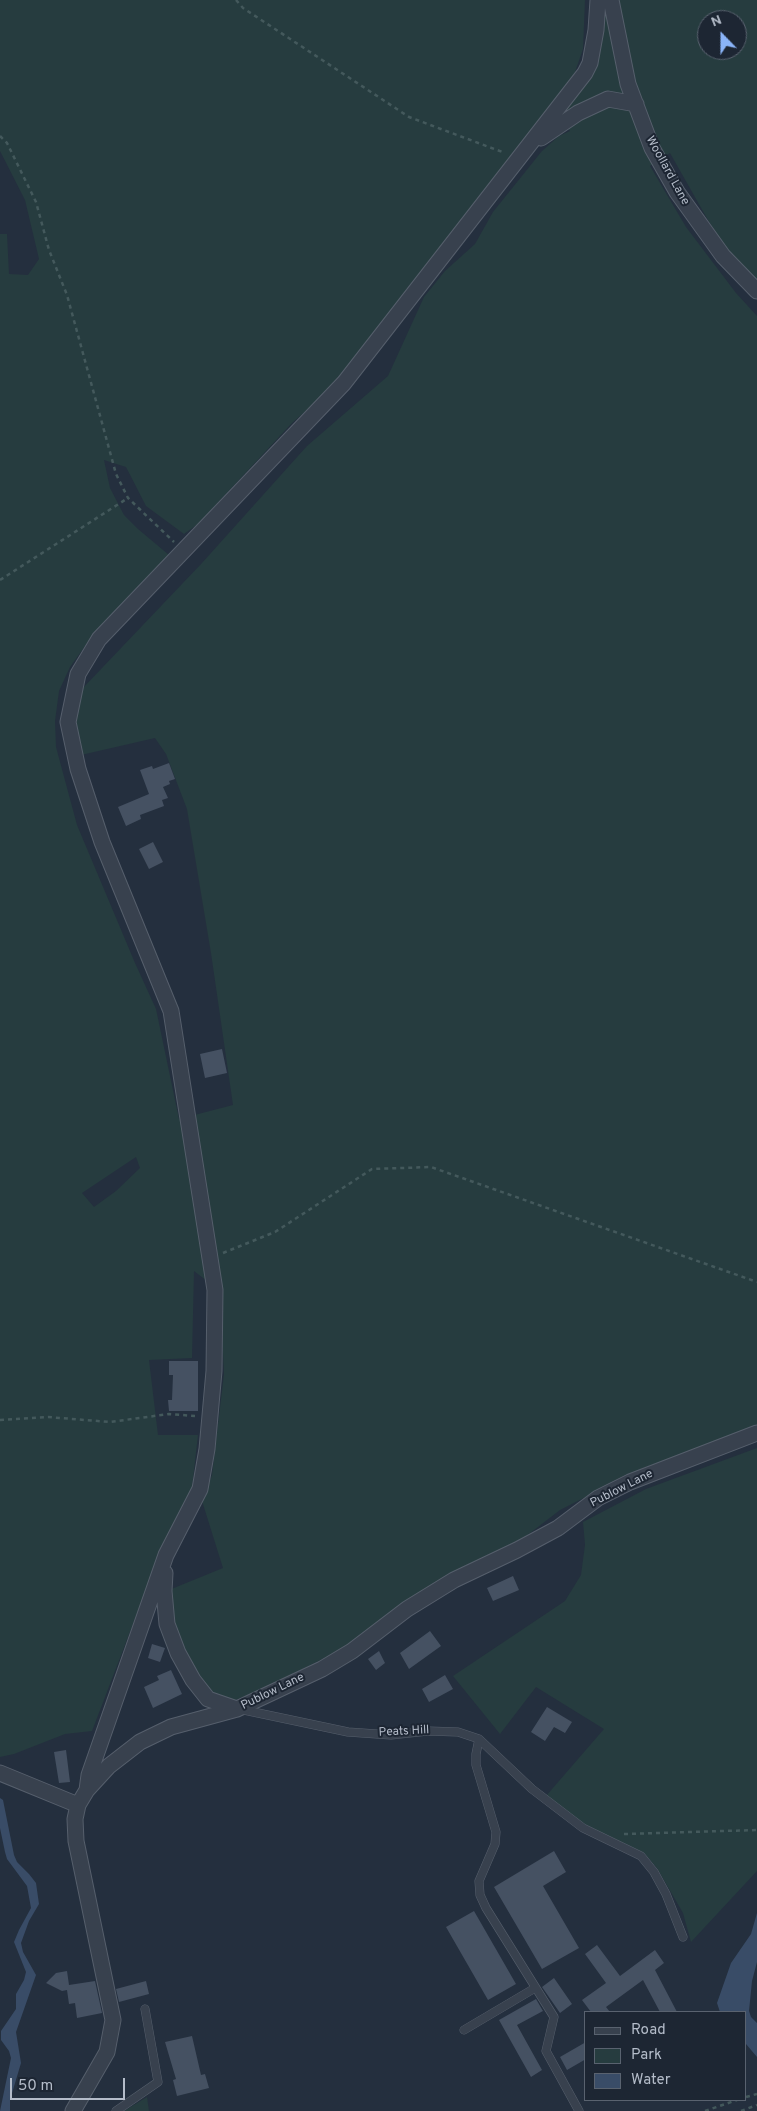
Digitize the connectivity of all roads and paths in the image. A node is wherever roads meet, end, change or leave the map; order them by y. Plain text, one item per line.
1 (236, 0) edge
2 (598, 0) edge
3 (611, 0) edge
4 (636, 104) junction
5 (0, 136) edge
6 (519, 157) junction
7 (757, 291) edge
8 (128, 498) junction
9 (183, 552) junction
10 (0, 580) edge
11 (210, 1258) junction
12 (757, 1282) edge
13 (209, 1418) junction
14 (0, 1420) edge
15 (757, 1433) edge
16 (166, 1555) junction
17 (237, 1709) junction
18 (480, 1739) junction
19 (0, 1773) edge
20 (87, 1790) junction
21 (78, 1805) junction
22 (757, 1830) edge
23 (614, 1835) dead end
24 (683, 1937) dead end
25 (535, 1988) junction
26 (145, 2009) dead end
27 (464, 2030) dead end
28 (734, 2101) edge
29 (757, 2105) edge
30 (73, 2111) edge
31 (116, 2111) edge
32 (579, 2111) edge
33 (706, 2111) edge
34 (741, 2111) edge

1 - 6 path
2 - 6 street
3 - 4 street, Woollard Lane
4 - 6 street
4 - 7 street, Woollard Lane
5 - 8 path
6 - 9 street
8 - 9 path
8 - 10 path
9 - 11 street
11 - 12 path
11 - 13 street
13 - 14 path
13 - 16 street
15 - 17 street, Publow Lane
16 - 17 street
16 - 20 street
17 - 18 lane, Peats Hill
17 - 20 street, Publow Lane
18 - 24 lane, Peats Hill
18 - 25 lane
19 - 21 street
20 - 21 street, Publow Lane
21 - 30 street, Publow Lane
22 - 23 path
25 - 27 lane
25 - 32 lane
26 - 31 lane
28 - 33 path
29 - 34 path

